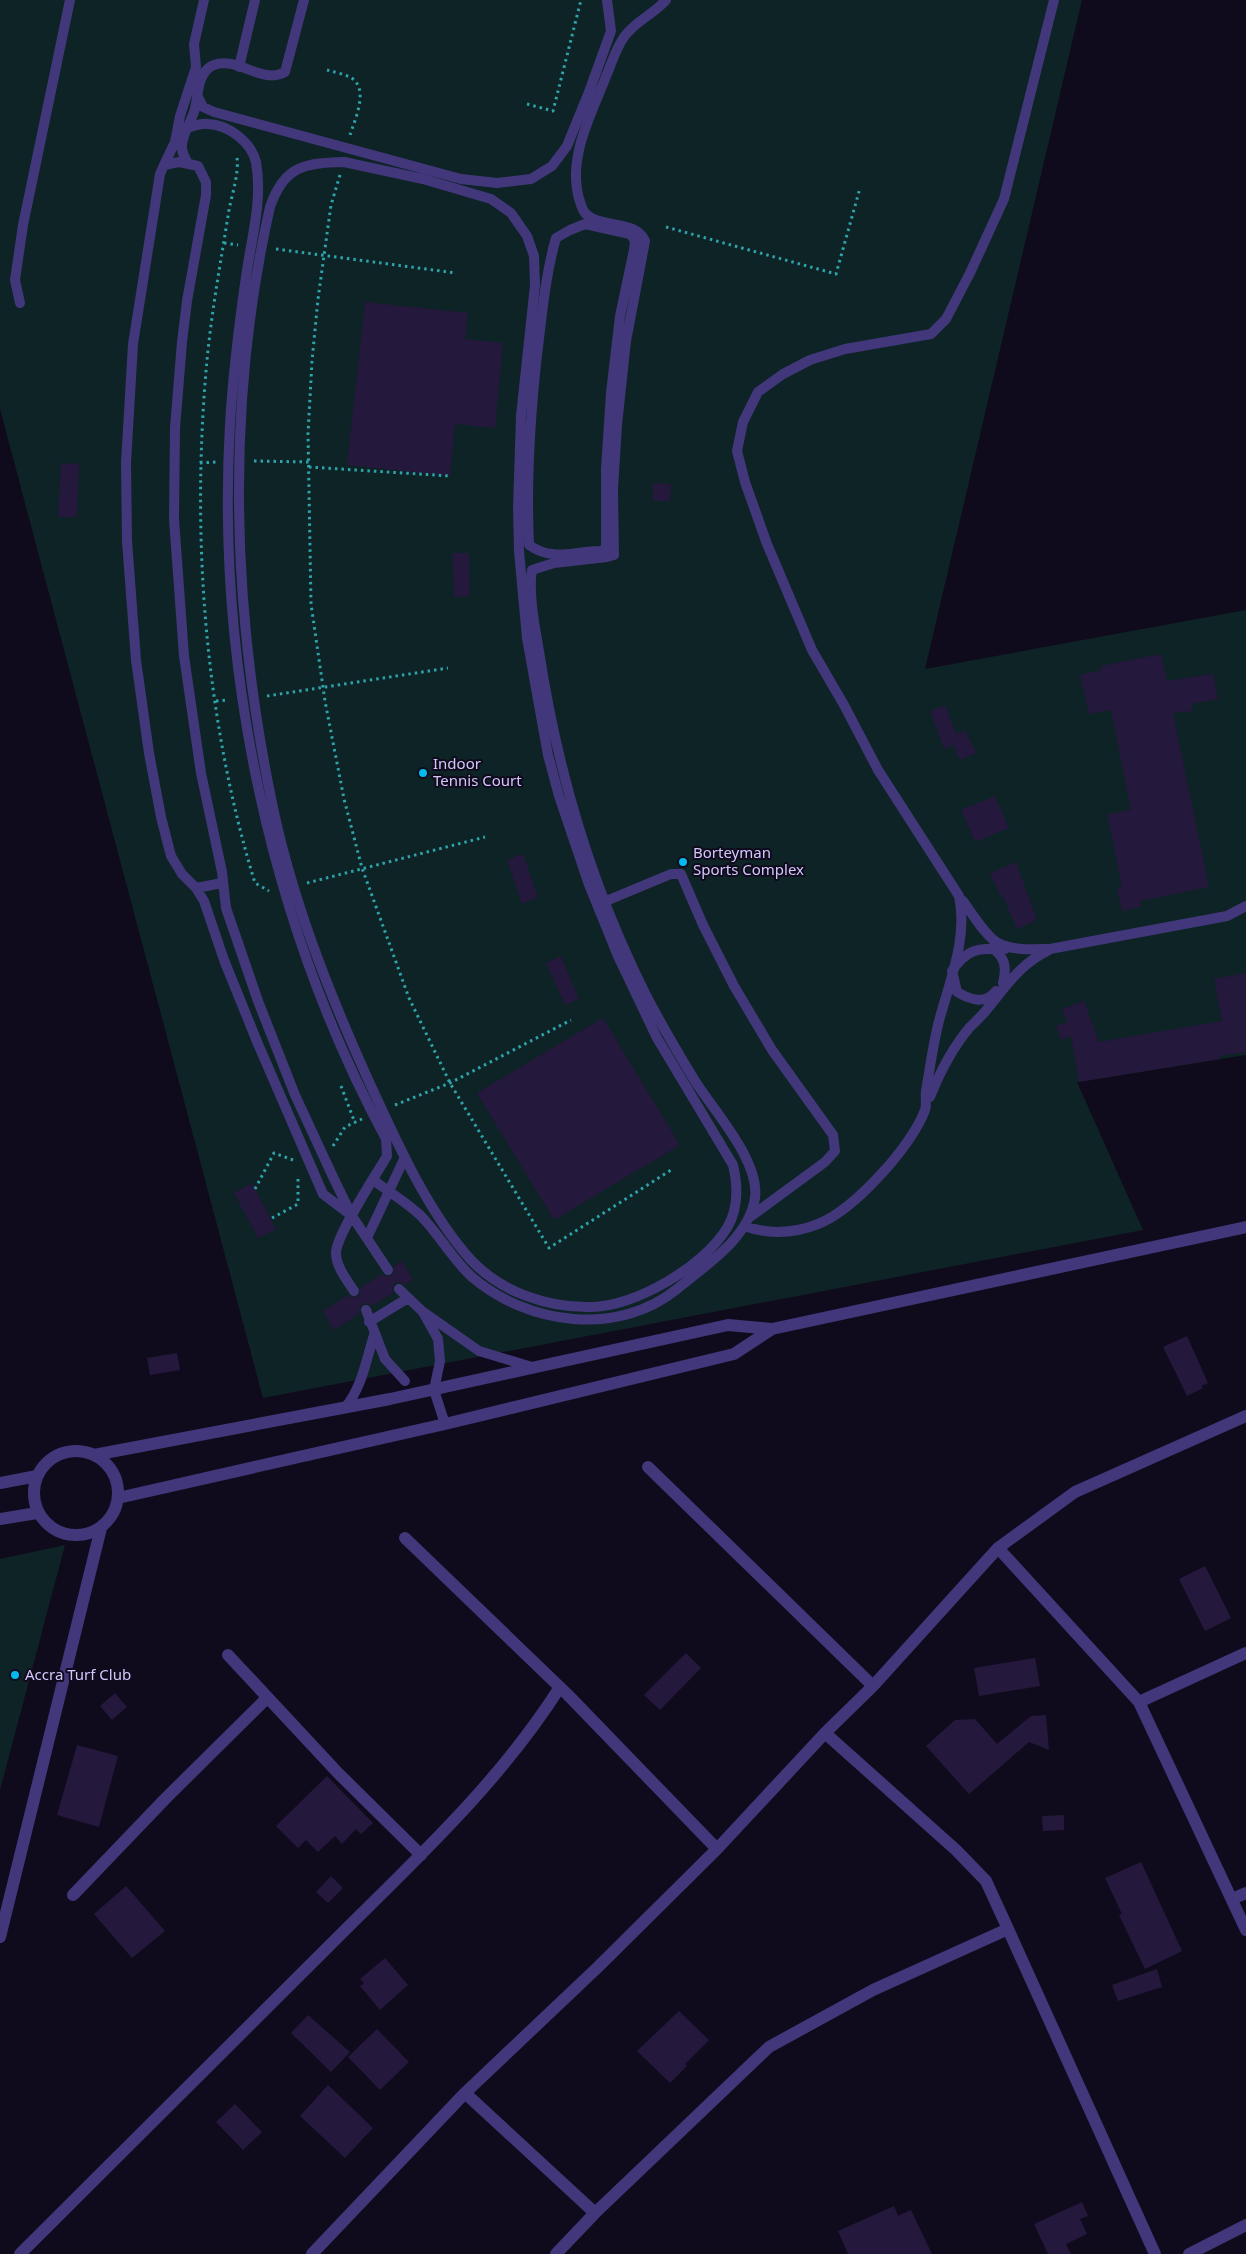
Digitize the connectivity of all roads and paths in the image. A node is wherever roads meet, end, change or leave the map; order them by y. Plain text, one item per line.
1 (70, 0) edge
2 (204, 0) edge
3 (255, 0) edge
4 (304, 0) edge
5 (581, 0) edge
6 (608, 0) edge
7 (666, 0) edge
8 (1054, 0) edge
9 (239, 67) junction
10 (327, 70) dead end
11 (198, 97) junction
12 (527, 104) dead end
13 (187, 128) junction
14 (347, 149) junction
15 (344, 162) junction
16 (188, 163) junction
17 (164, 165) junction
18 (860, 188) dead end
19 (601, 223) junction
20 (666, 227) dead end
21 (324, 256) junction
22 (456, 273) dead end
23 (20, 303) dead end
24 (309, 467) junction
25 (450, 476) dead end
26 (448, 668) dead end
27 (323, 688) junction
28 (485, 837) dead end
29 (362, 868) junction
30 (222, 883) junction
31 (295, 886) junction
32 (196, 888) junction
33 (960, 896) junction
34 (606, 901) junction
35 (1246, 906) edge
36 (1246, 913) edge
37 (1227, 916) junction
38 (992, 948) junction
39 (1021, 949) junction
40 (1050, 950) junction
41 (1031, 959) junction
42 (952, 971) junction
43 (1003, 982) junction
44 (571, 1020) dead end
45 (450, 1083) junction
46 (925, 1109) junction
47 (377, 1112) junction
48 (322, 1152) junction
49 (405, 1157) junction
50 (302, 1160) junction
51 (671, 1170) dead end
52 (373, 1180) junction
53 (255, 1189) dead end
54 (389, 1192) junction
55 (352, 1216) junction
56 (750, 1217) junction
57 (272, 1218) dead end
58 (744, 1226) junction
59 (1246, 1227) edge
60 (367, 1238) junction
61 (388, 1270) dead end
62 (399, 1289) dead end
63 (354, 1291) dead end
64 (408, 1298) junction
65 (366, 1310) dead end
66 (422, 1311) junction
67 (370, 1322) junction
68 (772, 1329) junction
69 (374, 1335) junction
70 (535, 1368) junction
71 (405, 1381) dead end
72 (434, 1390) junction
73 (345, 1408) junction
74 (1246, 1416) edge
75 (445, 1424) junction
76 (94, 1455) junction
77 (648, 1467) dead end
78 (37, 1476) junction
79 (0, 1483) edge
80 (118, 1498) junction
81 (37, 1513) junction
82 (0, 1519) edge
83 (101, 1528) junction
84 (405, 1538) dead end
85 (998, 1548) junction
86 (1246, 1653) edge
87 (228, 1655) dead end
88 (873, 1686) junction
89 (560, 1687) junction
90 (268, 1698) junction
91 (1139, 1702) junction
92 (825, 1733) junction
93 (717, 1849) junction
94 (421, 1855) junction
95 (1246, 1893) edge
96 (73, 1895) dead end
97 (1232, 1899) junction
98 (1008, 1929) junction
99 (1246, 1930) edge
100 (0, 1937) edge
101 (465, 2093) junction
102 (595, 2213) junction
103 (1246, 2225) edge
104 (20, 2254) edge
105 (312, 2254) edge
106 (556, 2254) edge
107 (1155, 2254) edge
108 (1189, 2254) edge

1 - 23 lane
2 - 17 lane
3 - 9 lane
4 - 9 lane
5 - 12 path
6 - 14 lane
7 - 19 lane
8 - 33 lane
9 - 11 lane
10 - 14 path
11 - 13 lane
11 - 14 lane
13 - 16 lane
13 - 47 lane
15 - 21 path
15 - 31 lane
15 - 49 lane
16 - 17 lane
16 - 30 lane
17 - 32 lane
18 - 20 path
19 - 19 lane
19 - 34 lane
21 - 22 path
21 - 24 path
24 - 25 path
24 - 27 path
26 - 27 path
27 - 29 path
28 - 29 path
29 - 31 path
29 - 45 path
30 - 32 lane
30 - 48 lane
31 - 47 lane
32 - 50 lane
33 - 39 lane
33 - 42 lane
34 - 56 lane
34 - 56 lane
35 - 37 lane
36 - 37 lane
37 - 40 lane
38 - 39 lane
38 - 42 lane
38 - 43 lane
39 - 40 lane
40 - 41 lane
41 - 43 lane
41 - 46 lane
42 - 43 lane
42 - 46 lane
44 - 45 path
45 - 47 path
45 - 51 path
46 - 58 lane
47 - 48 path
47 - 49 lane
47 - 52 lane
48 - 55 lane
49 - 54 lane
50 - 53 path
50 - 55 lane
50 - 57 path
52 - 54 lane
52 - 55 lane
54 - 58 lane
54 - 60 lane
55 - 60 lane
55 - 63 lane
56 - 58 lane
59 - 68 street
60 - 61 lane
62 - 64 lane
64 - 66 lane
64 - 67 lane
65 - 67 lane
66 - 70 lane
66 - 72 lane
67 - 69 lane
68 - 70 street
68 - 75 street
69 - 71 lane
69 - 73 lane
70 - 72 street
72 - 73 street
72 - 75 lane
73 - 76 street
74 - 85 street
75 - 80 street
76 - 78 street
76 - 80 street
77 - 88 street
78 - 79 street
78 - 81 street
80 - 83 street
81 - 82 street
81 - 83 street
83 - 100 street
84 - 89 street
85 - 88 street
85 - 91 street
86 - 91 street
87 - 90 street
88 - 92 street
89 - 93 street
89 - 94 street
90 - 94 street
90 - 96 street
91 - 97 street
92 - 93 street
92 - 98 street
93 - 101 street
94 - 104 street
95 - 97 street
97 - 99 street
98 - 102 street
98 - 107 street
101 - 102 street
101 - 105 street
102 - 106 street
103 - 108 street

